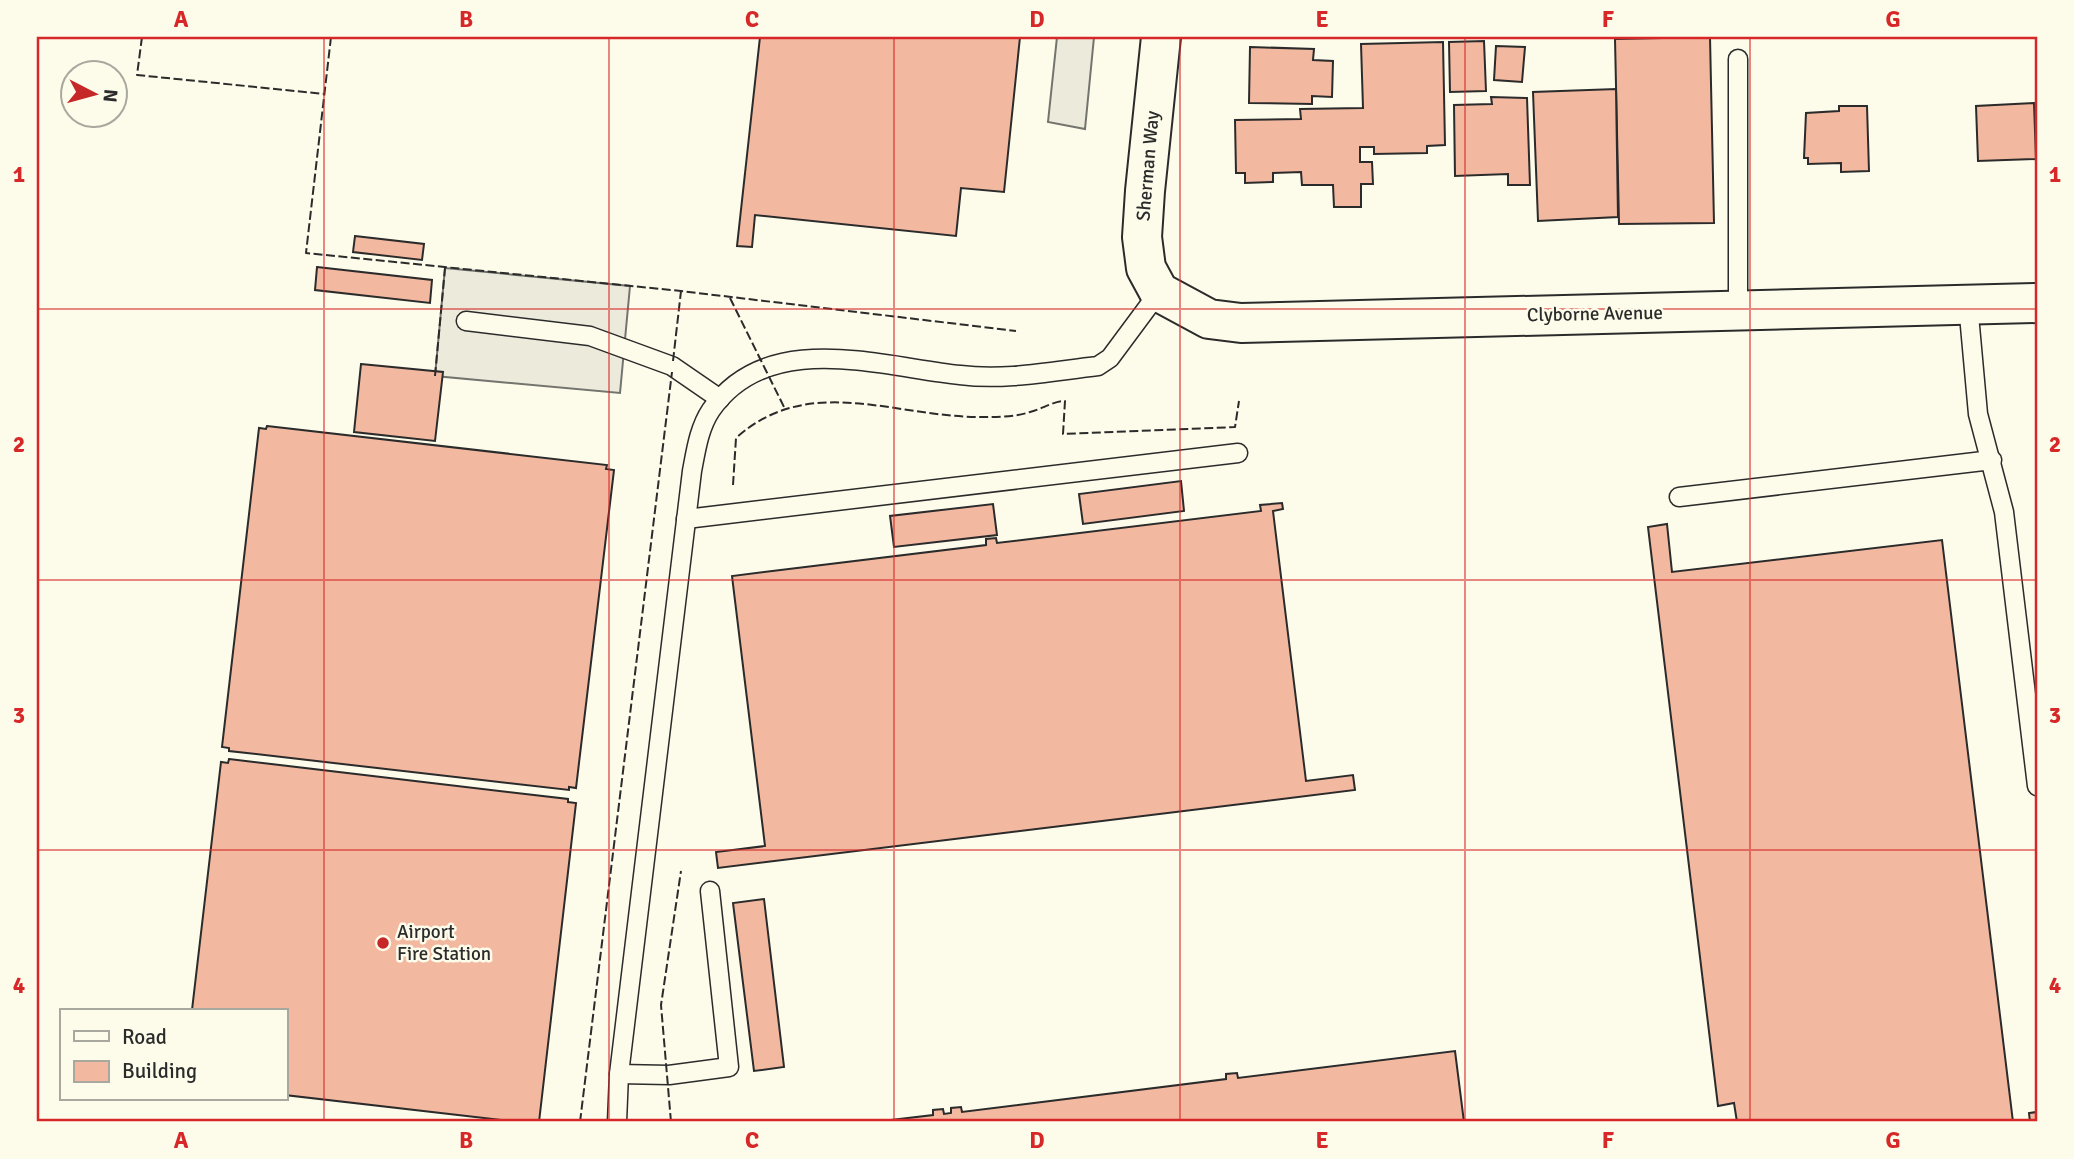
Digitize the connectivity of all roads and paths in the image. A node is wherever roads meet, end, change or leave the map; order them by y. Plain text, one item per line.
1 (1161, 37) edge
2 (1738, 59) dead end
3 (1159, 292) junction
4 (2037, 303) edge
5 (1968, 304) junction
6 (1738, 311) junction
7 (466, 321) dead end
8 (720, 399) junction
9 (1238, 453) dead end
10 (1992, 460) junction
11 (1679, 498) dead end
12 (686, 519) junction
13 (2037, 786) edge
14 (710, 891) dead end
15 (619, 1074) junction
16 (617, 1122) edge

1 - 3 main road, Sherman Way
2 - 6 lane
3 - 6 main road, Clyborne Avenue
3 - 8 lane
4 - 5 main road, Clyborne Avenue
5 - 6 main road, Clyborne Avenue
5 - 10 lane
7 - 8 lane
8 - 12 lane
9 - 12 lane
10 - 11 lane
10 - 13 lane
12 - 15 lane
14 - 15 lane
15 - 16 lane

